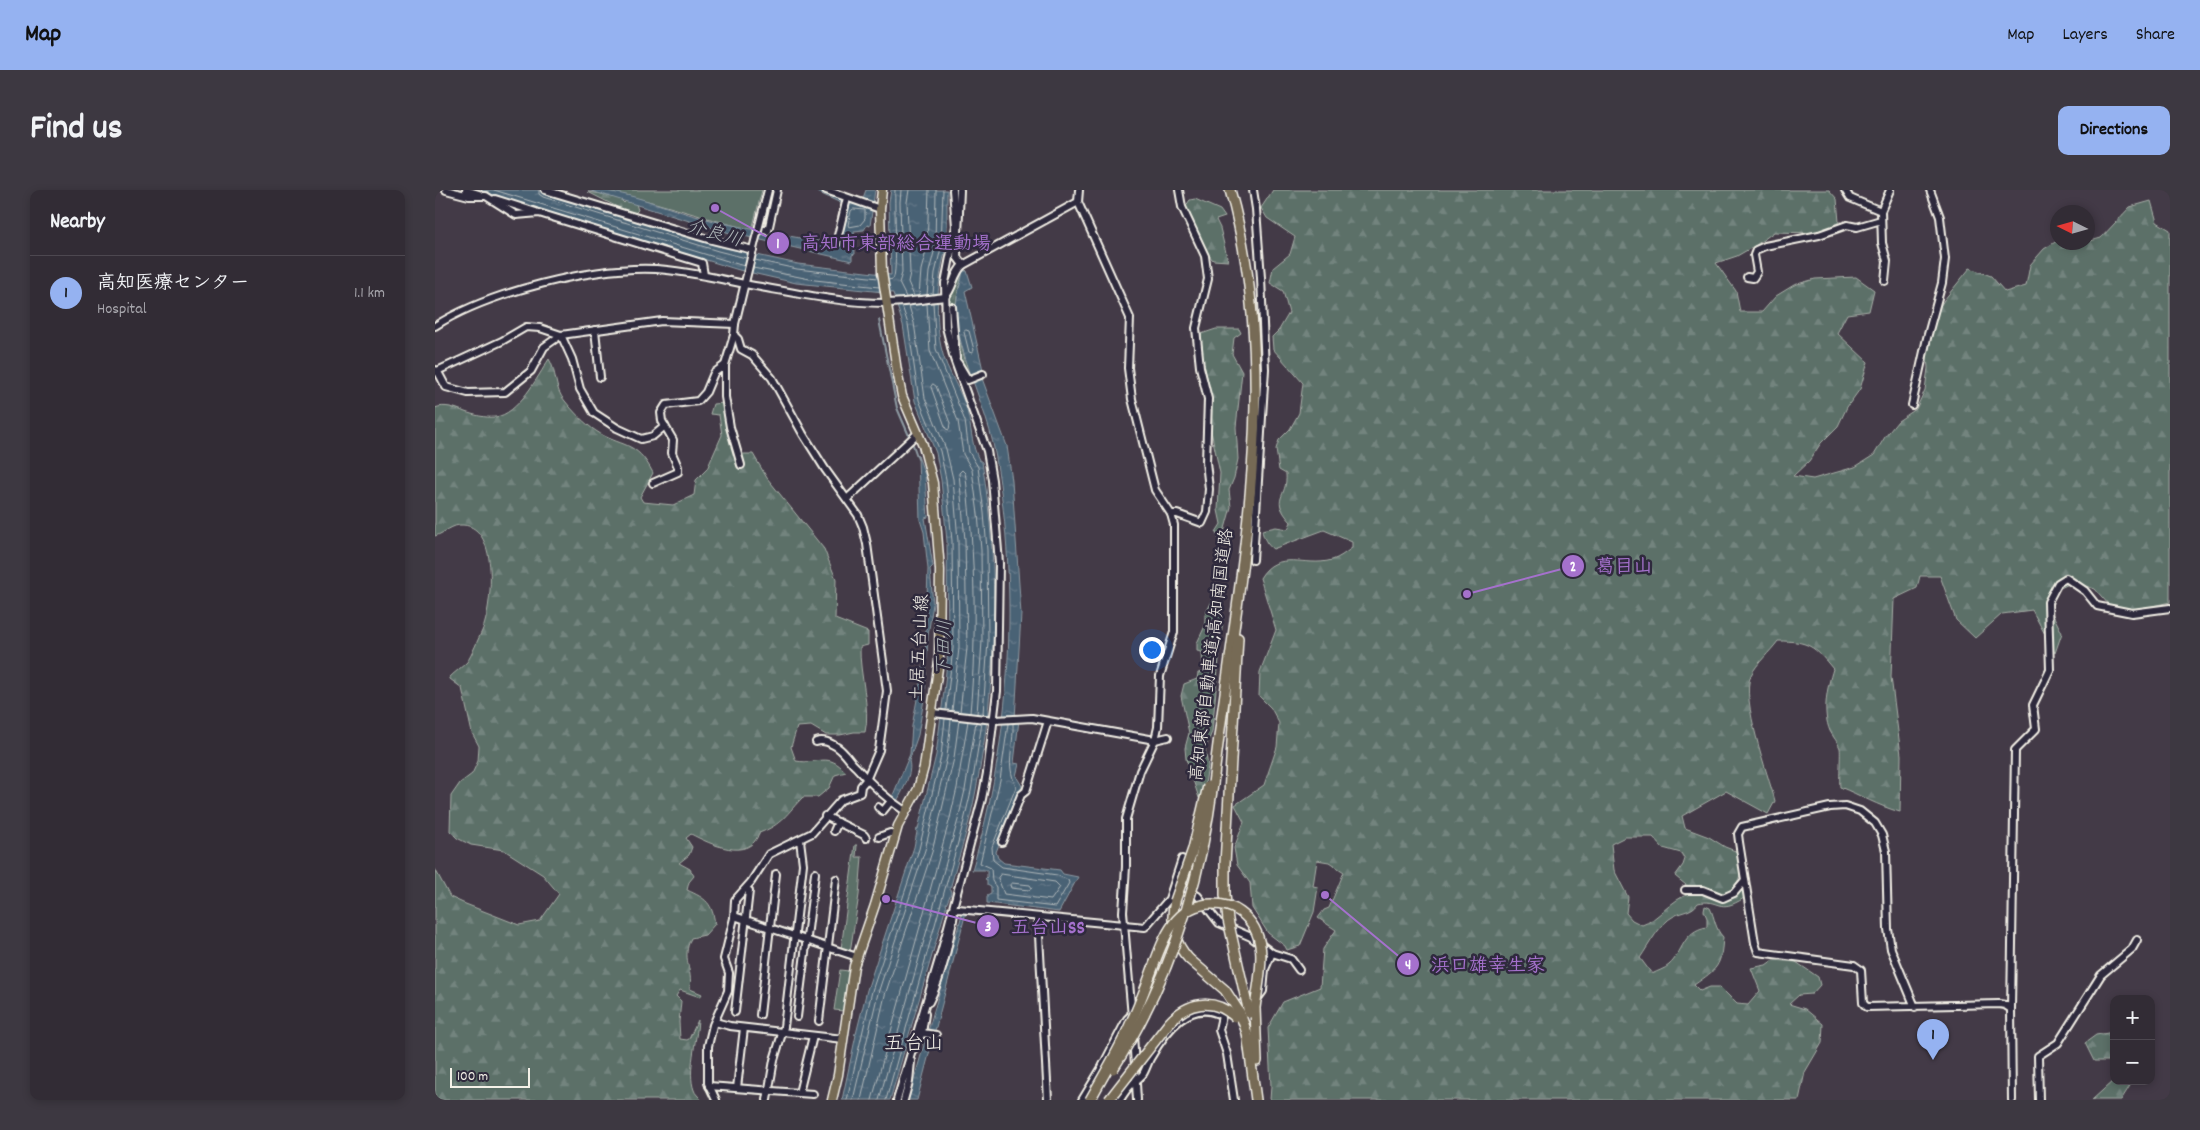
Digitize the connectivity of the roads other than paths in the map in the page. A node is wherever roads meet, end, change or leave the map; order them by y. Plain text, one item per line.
1 (446, 190) edge
2 (465, 190) edge
3 (545, 190) edge
4 (769, 190) edge
5 (777, 190) edge
6 (826, 190) edge
7 (882, 190) edge
8 (953, 190) edge
9 (960, 190) edge
10 (1079, 190) edge
11 (1179, 190) edge
12 (1230, 190) edge
13 (1253, 190) edge
14 (1845, 190) edge
15 (1850, 190) edge
16 (1890, 190) edge
17 (1931, 190) edge
18 (486, 196) junction
19 (846, 201) junction
20 (1857, 201) junction
21 (1078, 202) junction
22 (877, 208) junction
23 (1881, 211) junction
24 (1881, 220) junction
25 (957, 226) junction
26 (761, 228) junction
27 (836, 244) dead end
28 (753, 251) junction
29 (963, 265) junction
30 (704, 275) junction
31 (1747, 277) dead end
32 (1885, 280) dead end
33 (745, 284) junction
34 (943, 298) junction
35 (888, 301) junction
36 (952, 307) dead end
37 (735, 324) junction
38 (435, 326) edge
39 (595, 330) junction
40 (735, 335) junction
41 (561, 336) junction
42 (955, 359) junction
43 (725, 365) junction
44 (435, 371) edge
45 (983, 374) dead end
46 (600, 377) dead end
47 (1912, 405) dead end
48 (665, 426) junction
49 (913, 437) junction
50 (741, 466) dead end
51 (653, 483) dead end
52 (847, 499) junction
53 (1171, 514) junction
54 (1253, 560) dead end
55 (1241, 578) junction
56 (2170, 608) edge
57 (935, 713) junction
58 (993, 720) junction
59 (1048, 721) junction
60 (1168, 737) dead end
61 (1155, 740) junction
62 (816, 742) dead end
63 (867, 777) junction
64 (1211, 784) junction
65 (891, 801) junction
66 (878, 807) dead end
67 (905, 812) junction
68 (825, 816) junction
69 (838, 822) junction
70 (833, 831) dead end
71 (895, 834) junction
72 (879, 837) dead end
73 (866, 838) dead end
74 (800, 840) junction
75 (1002, 842) dead end
76 (1182, 860) dead end
77 (815, 873) dead end
78 (776, 874) dead end
79 (836, 879) dead end
80 (1745, 880) junction
81 (1176, 883) junction
82 (749, 890) dead end
83 (1685, 890) dead end
84 (952, 910) junction
85 (734, 916) junction
86 (1038, 917) junction
87 (746, 920) junction
88 (1124, 925) junction
89 (770, 927) junction
90 (795, 936) junction
91 (807, 939) junction
92 (2137, 940) dead end
93 (828, 946) junction
94 (1272, 953) junction
95 (857, 957) junction
96 (1299, 970) dead end
97 (926, 1004) junction
98 (1915, 1007) junction
99 (2011, 1009) junction
100 (735, 1012) dead end
101 (1245, 1013) junction
102 (1132, 1014) junction
103 (760, 1015) dead end
104 (1222, 1016) junction
105 (797, 1017) dead end
106 (819, 1021) dead end
107 (715, 1022) junction
108 (744, 1028) junction
109 (783, 1032) junction
110 (922, 1033) junction
111 (936, 1035) dead end
112 (813, 1036) junction
113 (843, 1039) junction
114 (910, 1054) junction
115 (1136, 1080) junction
116 (709, 1086) junction
117 (737, 1088) junction
118 (768, 1091) junction
119 (799, 1093) junction
120 (813, 1094) dead end
121 (717, 1100) edge
122 (767, 1100) edge
123 (832, 1100) edge
124 (897, 1100) edge
125 (904, 1100) edge
126 (1048, 1100) edge
127 (1082, 1100) edge
128 (1091, 1100) edge
129 (1109, 1100) edge
130 (1120, 1100) edge
131 (1137, 1100) edge
132 (1234, 1100) edge
133 (1256, 1100) edge
134 (1262, 1100) edge
135 (2012, 1100) edge
136 (2039, 1100) edge

1 - 18 street
2 - 18 street
3 - 28 street
4 - 26 street
5 - 26 street
6 - 19 street
7 - 22 main road, 土居五台山線
8 - 25 street
9 - 25 street
10 - 21 street
11 - 53 street
12 - 55 highway, 高知東部自動車道;高知南国道路
13 - 54 street
14 - 20 street
15 - 20 street
16 - 23 street
17 - 47 street
18 - 30 street
19 - 22 street
19 - 27 street
20 - 23 street
21 - 29 street
21 - 53 street
22 - 35 main road, 土居五台山線
23 - 24 street
24 - 31 street
24 - 32 street
25 - 29 street
25 - 34 street
26 - 28 street, bridge
28 - 33 street
29 - 34 street
30 - 33 street
30 - 38 street
33 - 35 street
33 - 37 street
34 - 35 street
34 - 42 street
35 - 49 main road, 土居五台山線
36 - 42 street
37 - 39 street
37 - 40 street
39 - 41 street
39 - 46 street
40 - 43 street
40 - 52 street
41 - 44 street
41 - 44 street
41 - 48 street
42 - 45 street
42 - 58 street
43 - 48 street
43 - 50 street
48 - 51 street
49 - 52 street
49 - 57 main road, 土居五台山線
52 - 63 street
53 - 61 street
55 - 64 highway, 高知東部自動車道;高知南国道路
55 - 101 highway, bridge
56 - 99 street
57 - 58 street
57 - 67 main road, 土居五台山線
58 - 59 street
58 - 84 street
59 - 61 street
59 - 75 street
60 - 61 street
61 - 88 street
62 - 63 street
63 - 65 street
63 - 68 street
64 - 101 highway, bridge
64 - 128 highway, 高知東部自動車道;高知南国道路, bridge
65 - 66 street
65 - 67 street
67 - 71 main road, 土居五台山線
68 - 69 street
68 - 74 street
69 - 70 street
69 - 73 street
71 - 72 street
71 - 95 main road, 土居五台山線
74 - 85 street
74 - 90 street
76 - 81 street
77 - 91 street
78 - 89 street
79 - 93 street
80 - 83 street
80 - 98 street
80 - 98 street
81 - 88 street
81 - 94 street
82 - 87 street
84 - 86 street
84 - 97 street
85 - 87 street
85 - 107 street
86 - 88 street
86 - 126 street
87 - 89 street
87 - 100 street
88 - 102 street
89 - 90 street
89 - 103 street
90 - 91 street
90 - 109 street
91 - 93 street
91 - 105 street
92 - 136 street
93 - 95 street
93 - 106 street
94 - 96 street
94 - 104 street
95 - 113 main road, 土居五台山線
97 - 110 street
97 - 114 street
98 - 99 street
99 - 135 street
101 - 128 highway, bridge
101 - 129 highway, bridge
101 - 133 highway
101 - 134 highway
102 - 115 street
102 - 127 street
104 - 115 street
104 - 132 street
107 - 108 street
107 - 116 street
108 - 109 street
108 - 117 street
109 - 112 street
109 - 118 street
110 - 111 street
110 - 114 street
112 - 113 street
112 - 119 street
113 - 123 main road, 土居五台山線
114 - 124 street
114 - 125 street
115 - 130 street
115 - 131 street
116 - 117 street
116 - 121 street
117 - 118 street
118 - 119 street
118 - 122 street
119 - 120 street

